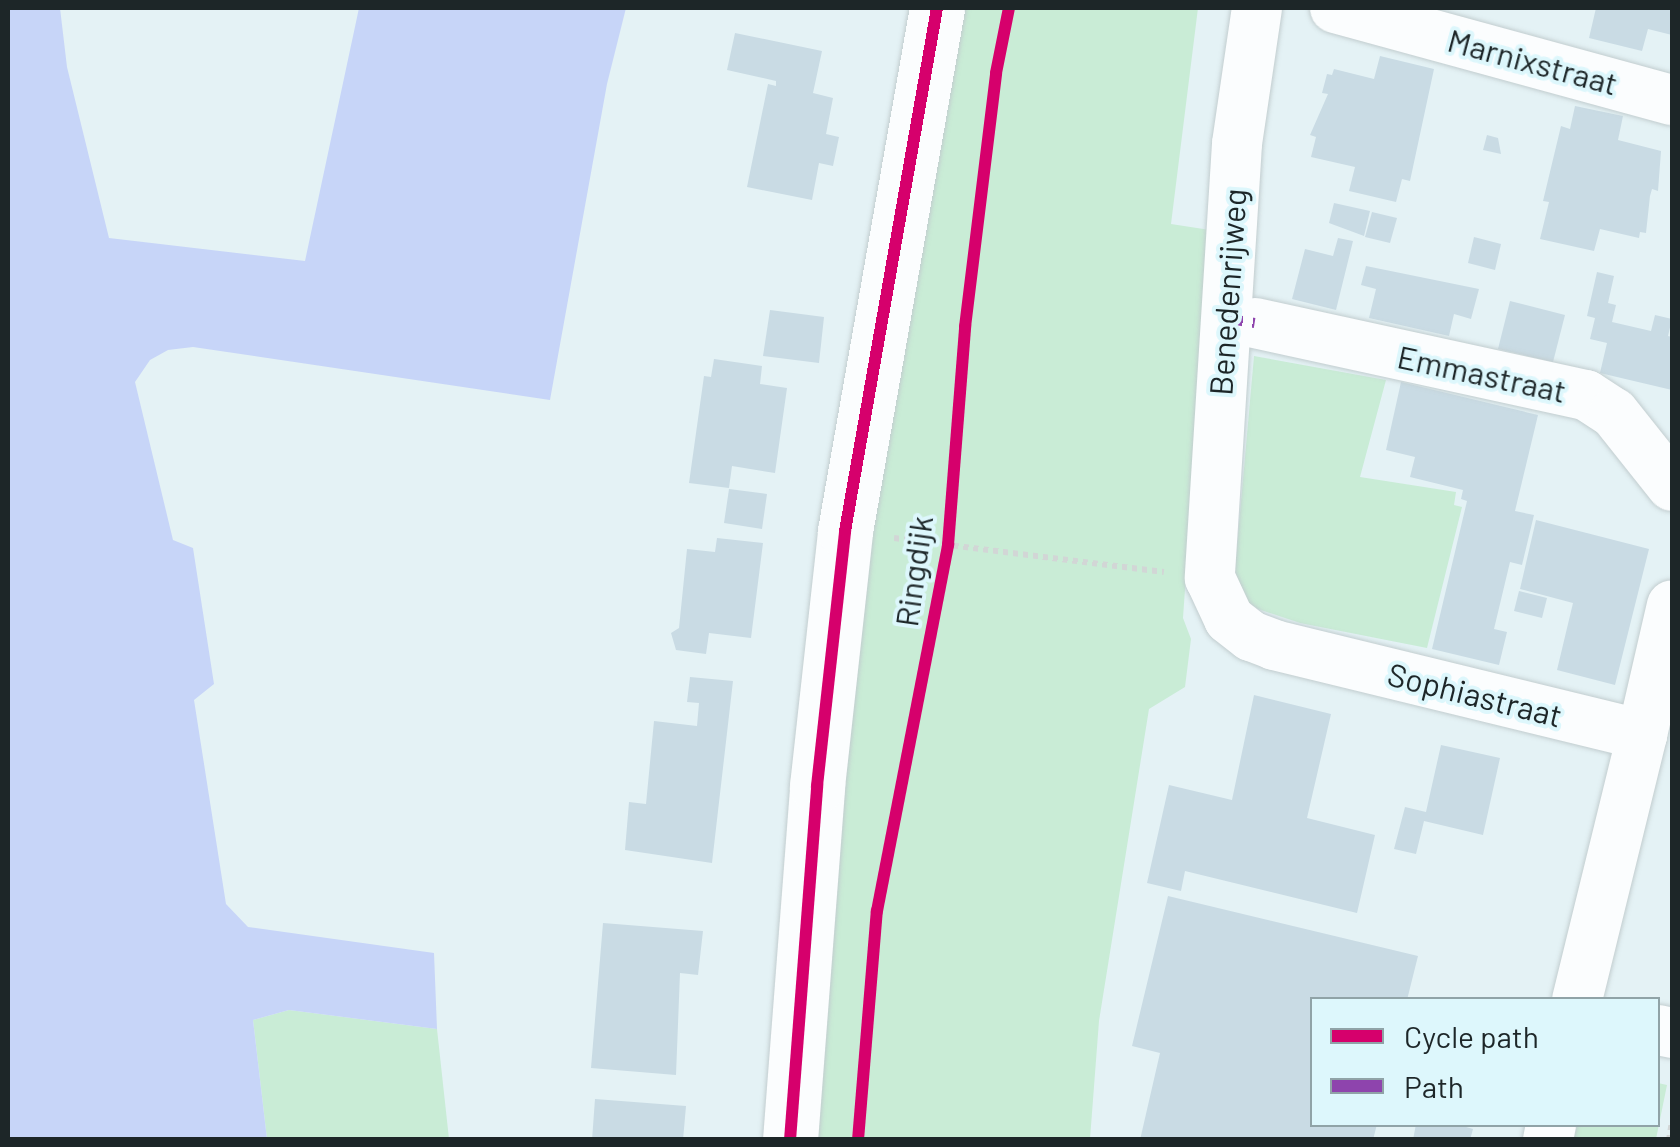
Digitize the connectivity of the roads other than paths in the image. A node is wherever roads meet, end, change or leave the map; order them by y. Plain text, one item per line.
1 (938, 8) edge
2 (1257, 8) edge
3 (1335, 8) edge
4 (1672, 100) edge
5 (1255, 323) dead end
6 (1672, 486) edge
7 (1210, 578) joint
8 (1672, 605) edge
9 (1642, 735) junction
10 (1578, 997) edge
11 (790, 1140) edge

1 - 11 street
2 - 7 street, Benedenrijweg
3 - 4 street, Marnixstraat
5 - 6 street, Emmastraat
7 - 9 street, Sophiastraat
8 - 9 street
9 - 10 street

